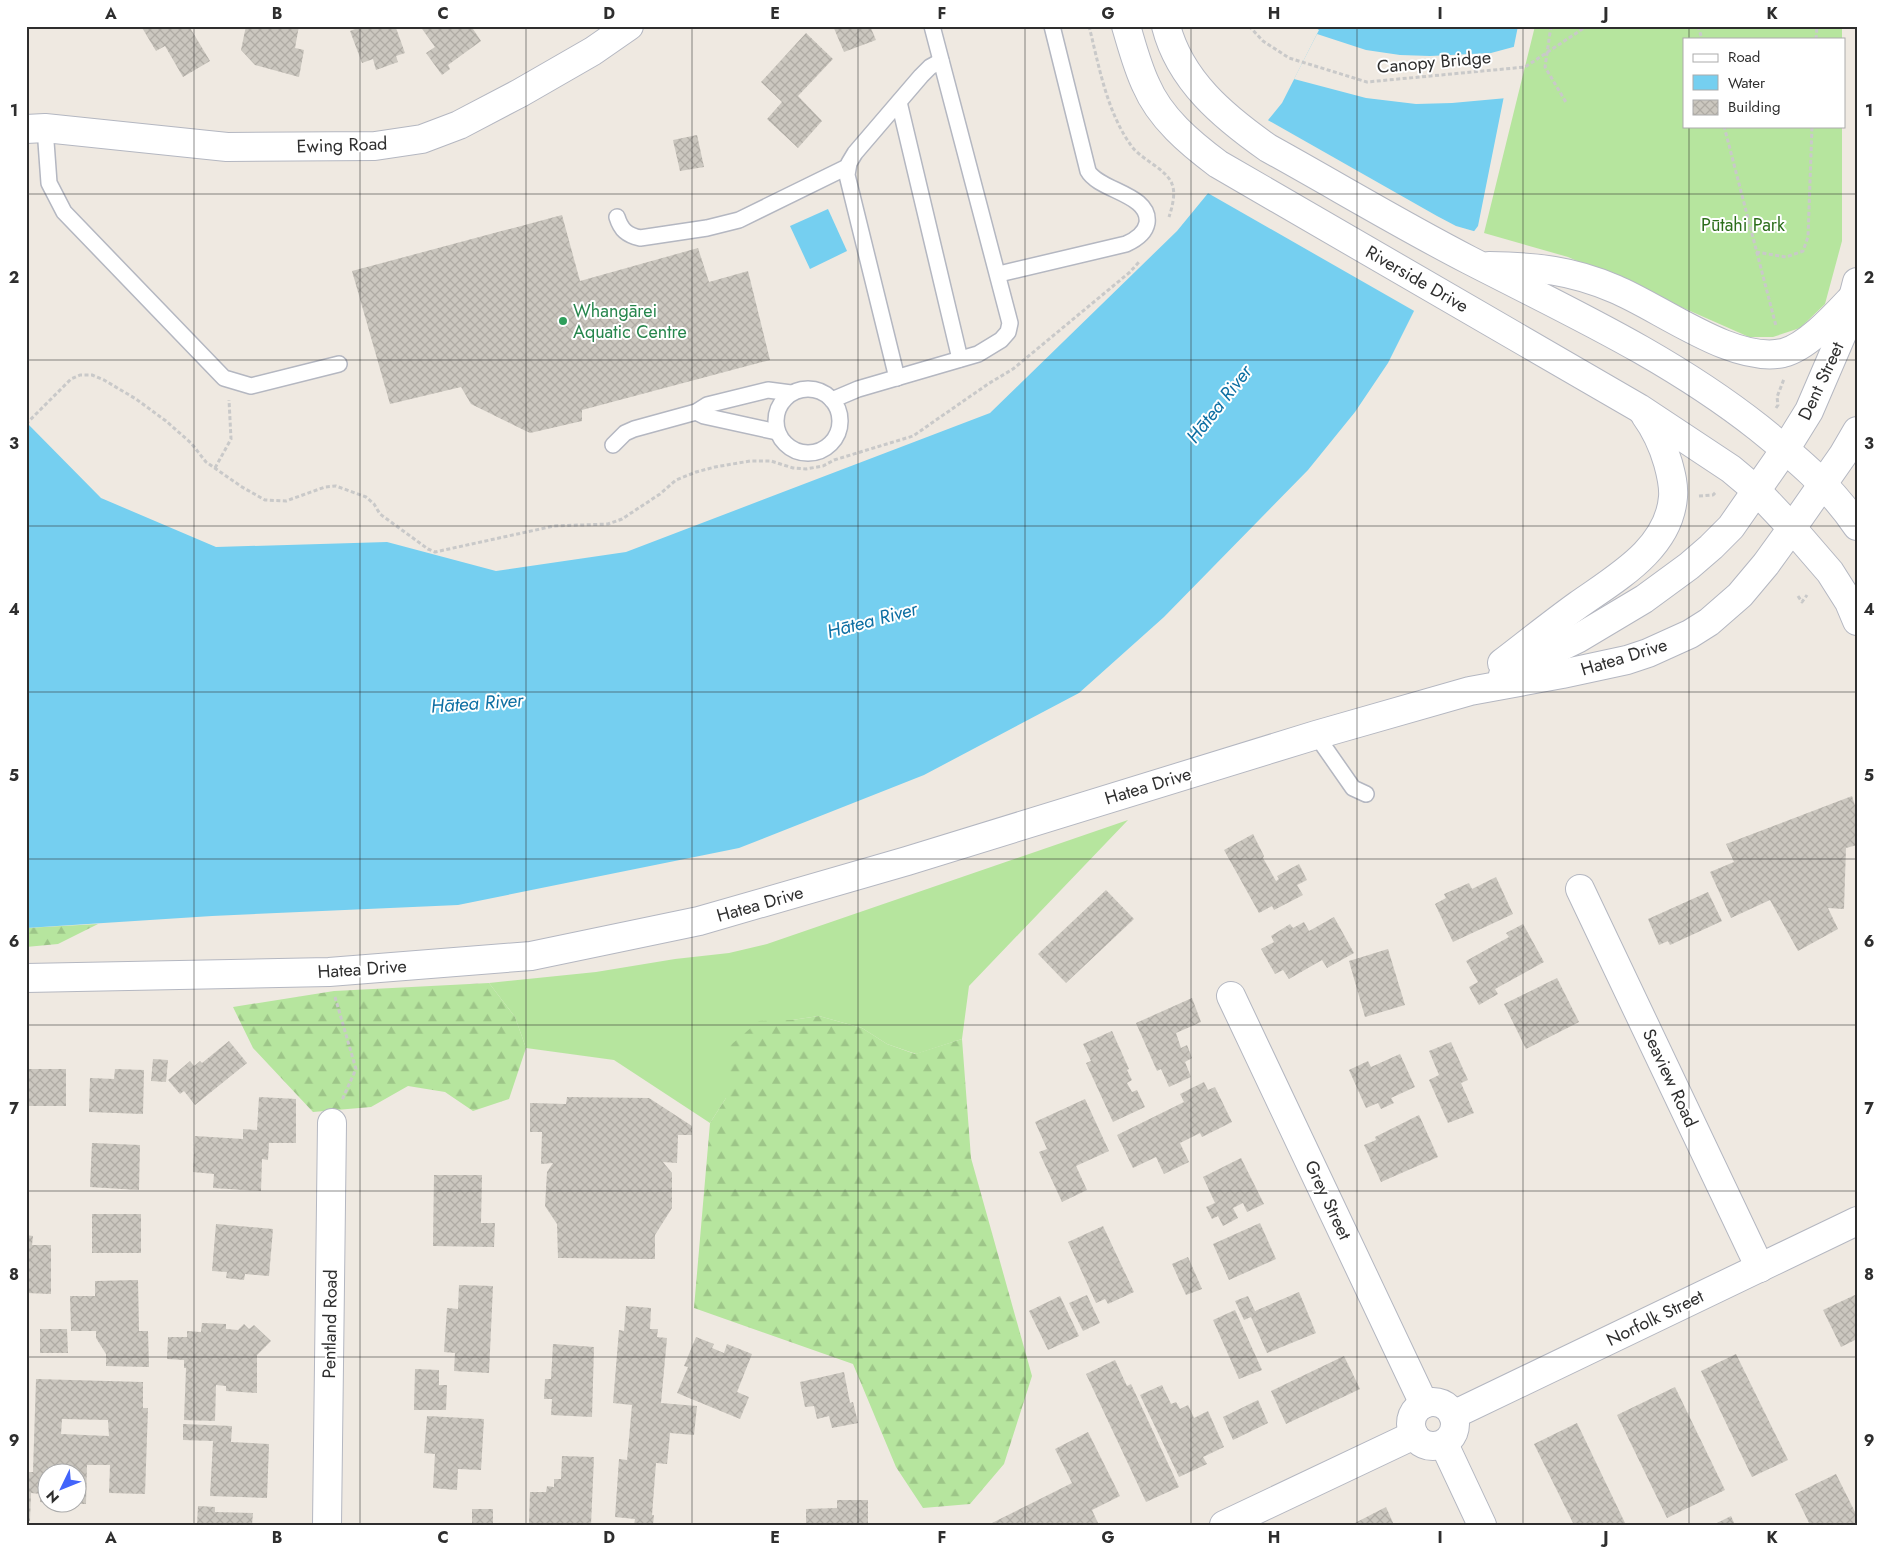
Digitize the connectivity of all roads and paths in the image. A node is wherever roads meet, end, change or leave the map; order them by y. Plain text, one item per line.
1 (629, 26) edge
2 (932, 26) edge
3 (1052, 26) edge
4 (1126, 26) edge
5 (1166, 26) edge
6 (1249, 26) edge
7 (1551, 26) edge
8 (1587, 26) edge
9 (1698, 26) edge
10 (1702, 38) edge
11 (1547, 53) junction
12 (941, 61) junction
13 (899, 102) junction
14 (1567, 104) dead end
15 (1725, 128) edge
16 (1812, 128) edge
17 (36, 129) edge
18 (847, 167) junction
19 (617, 217) dead end
20 (1756, 252) junction
21 (1476, 263) junction
22 (998, 274) junction
23 (1855, 290) edge
24 (960, 359) junction
25 (1786, 362) junction
26 (339, 364) dead end
27 (224, 378) junction
28 (897, 378) junction
29 (791, 393) junction
30 (832, 400) junction
31 (48, 404) dead end
32 (1639, 408) junction
33 (696, 412) junction
34 (1773, 413) dead end
35 (26, 424) edge
36 (1857, 431) edge
37 (777, 432) junction
38 (613, 445) dead end
39 (1786, 448) junction
40 (215, 468) dead end
41 (1824, 484) junction
42 (1719, 487) dead end
43 (1756, 490) junction
44 (1696, 496) dead end
45 (1856, 518) edge
46 (1792, 528) junction
47 (1807, 594) dead end
48 (1798, 596) dead end
49 (1857, 621) edge
50 (1470, 691) junction
51 (1316, 735) junction
52 (1366, 794) dead end
53 (1580, 889) dead end
54 (328, 972) junction
55 (26, 978) edge
56 (1231, 996) dead end
57 (332, 1123) joint
58 (1857, 1221) edge
59 (1760, 1268) junction
60 (1424, 1404) junction
61 (1453, 1415) junction
62 (1414, 1435) junction
63 (1444, 1444) junction
64 (328, 1525) edge
65 (1224, 1525) edge
66 (1482, 1525) edge

1 - 17 main road, Ewing Road
2 - 12 lane
3 - 22 lane
4 - 32 main road, Riverside Drive
5 - 21 main road
6 - 11 path, Canopy Bridge
7 - 11 path
8 - 11 path
9 - 10 path
11 - 14 path
12 - 13 lane
12 - 22 lane
13 - 18 lane
13 - 24 lane
15 - 20 path
16 - 20 path
17 - 27 lane
18 - 19 lane
18 - 28 lane
20 - 25 path
21 - 25 main road
21 - 39 main road
22 - 24 lane
23 - 25 main road
23 - 39 main road, Dent Street
24 - 28 lane
25 - 34 path
26 - 27 lane
27 - 40 path
28 - 30 lane
29 - 30 lane
29 - 33 lane
29 - 37 lane
30 - 37 lane
31 - 35 path
32 - 43 main road, Riverside Drive
32 - 50 main road
33 - 37 lane
33 - 38 lane
36 - 41 main road
39 - 41 main road
39 - 43 main road, Dent Street
41 - 45 main road
41 - 46 main road, Hatea Drive
42 - 44 path
43 - 46 main road, Riverside Drive
43 - 50 main road, Hatea Drive
46 - 49 main road
46 - 50 main road, Hatea Drive
47 - 48 path
50 - 51 main road, Hatea Drive
51 - 52 lane
51 - 54 main road, Hatea Drive
53 - 59 main road, Seaview Road
54 - 55 main road, Hatea Drive
54 - 57 path
56 - 60 main road, Grey Street
57 - 64 main road, Pentland Road
58 - 59 main road, Norfolk Street
59 - 61 main road, Norfolk Street
60 - 61 main road
60 - 62 main road
61 - 63 main road
62 - 63 main road
62 - 65 main road
63 - 66 main road

